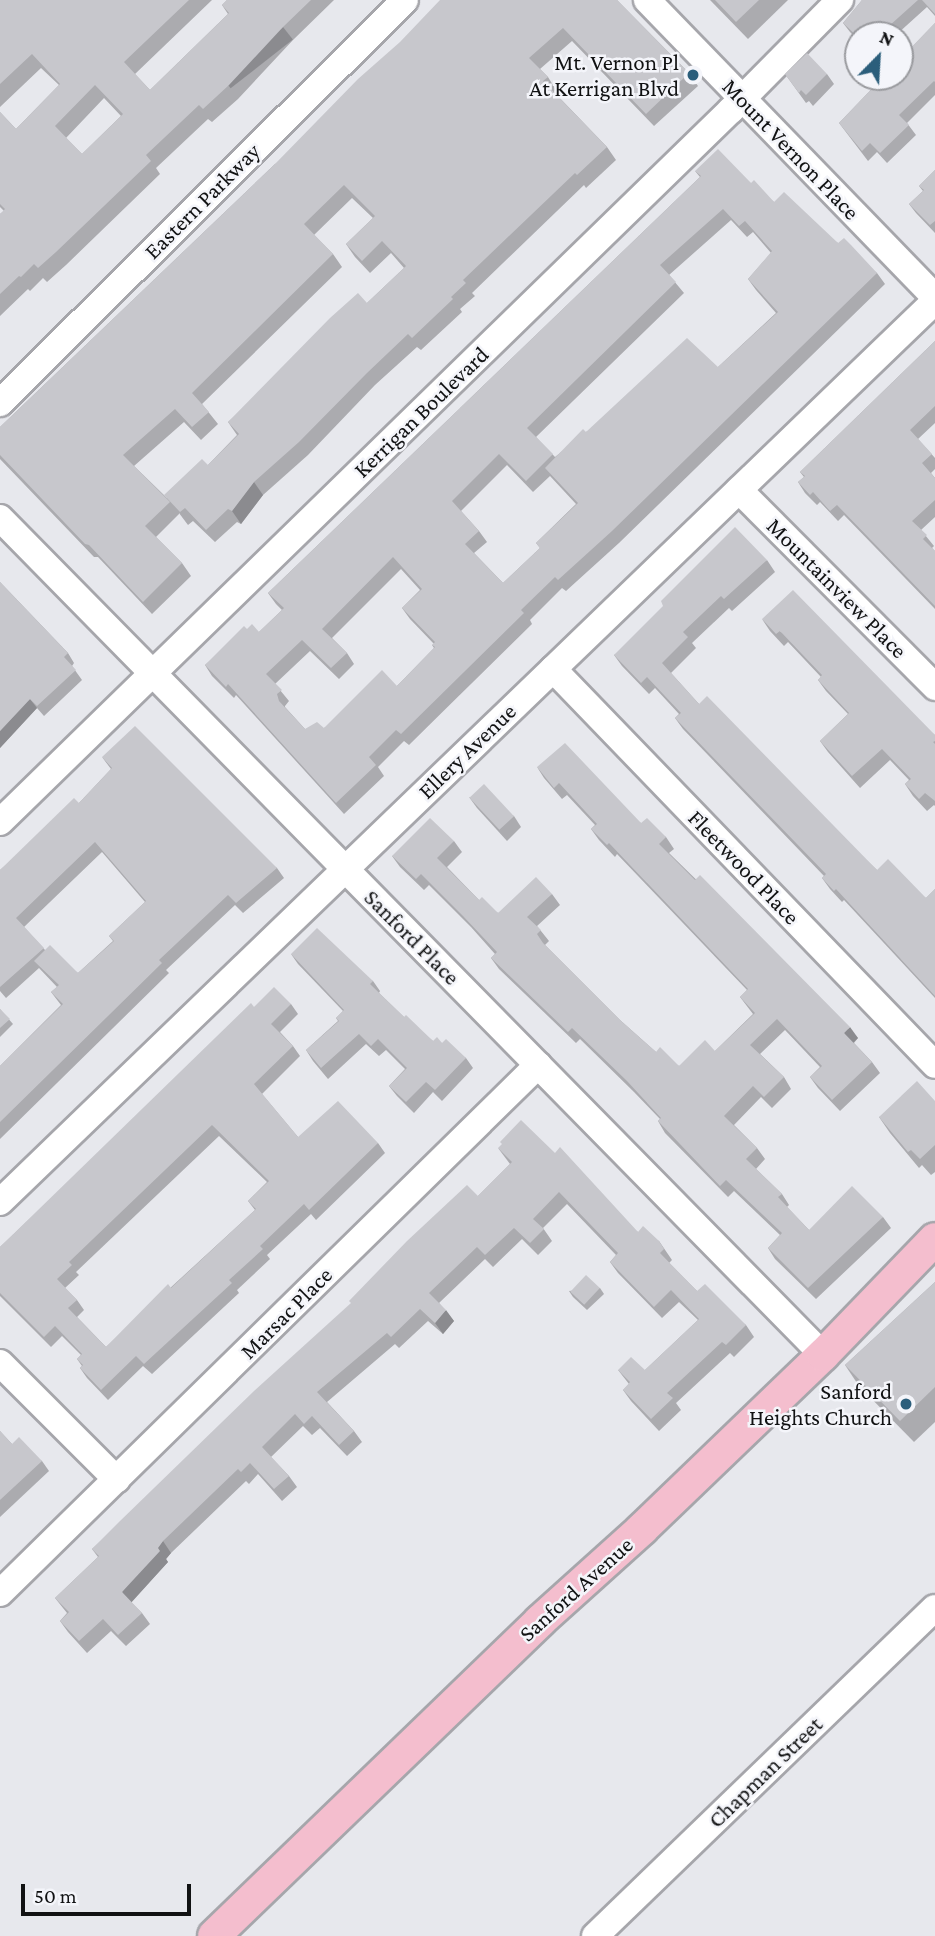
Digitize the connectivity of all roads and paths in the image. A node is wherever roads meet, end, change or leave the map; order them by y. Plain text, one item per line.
1 (405, 0) edge
2 (647, 0) edge
3 (840, 0) edge
4 (743, 99) junction
5 (935, 299) edge
6 (0, 403) edge
7 (739, 490) junction
8 (0, 518) edge
9 (553, 669) junction
10 (153, 674) junction
11 (935, 687) edge
12 (0, 822) edge
13 (345, 869) junction
14 (538, 1065) junction
15 (935, 1065) edge
16 (0, 1202) edge
17 (935, 1239) edge
18 (823, 1355) junction
19 (0, 1363) edge
20 (117, 1480) junction
21 (0, 1593) edge
22 (935, 1608) edge
23 (214, 1936) edge
24 (595, 1936) edge

1 - 6 street, Eastern Parkway
2 - 4 street, Mount Vernon Place
3 - 4 street, Kerrigan Boulevard
4 - 5 street, Mount Vernon Place
4 - 10 street, Kerrigan Boulevard
5 - 7 street, Ellery Avenue
7 - 9 street, Ellery Avenue
7 - 11 street, Mountainview Place
8 - 10 street, Sanford Place
9 - 13 street, Ellery Avenue
9 - 15 street, Fleetwood Place
10 - 12 street, Kerrigan Boulevard
10 - 13 street, Sanford Place
13 - 14 street, Sanford Place
13 - 16 street, Ellery Avenue
14 - 18 street, Sanford Place
14 - 20 street, Marsac Place
17 - 18 main road, Sanford Avenue
18 - 23 main road, Sanford Avenue
19 - 20 street
20 - 21 street, Marsac Place
22 - 24 street, Chapman Street

